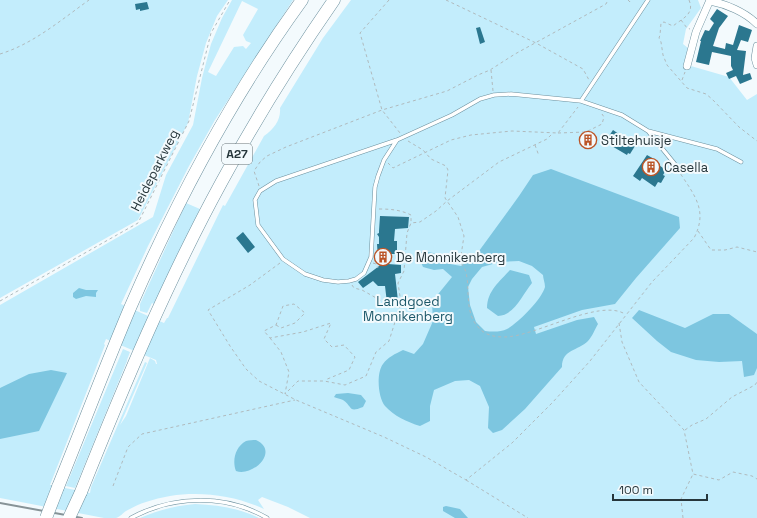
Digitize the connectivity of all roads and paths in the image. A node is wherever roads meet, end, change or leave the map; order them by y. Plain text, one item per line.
1 (89, 0) edge
2 (230, 0) edge
3 (302, 0) edge
4 (334, 0) edge
5 (446, 0) edge
6 (608, 0) edge
7 (628, 0) edge
8 (632, 0) edge
9 (648, 0) edge
10 (689, 0) edge
11 (710, 1) edge
12 (681, 20) junction
13 (757, 24) edge
14 (687, 28) dead end
15 (536, 43) junction
16 (757, 46) edge
17 (0, 54) edge
18 (757, 65) edge
19 (687, 66) joint
20 (490, 70) junction
21 (682, 80) junction
22 (591, 85) junction
23 (494, 95) junction
24 (582, 101) junction
25 (603, 108) junction
26 (648, 131) junction
27 (558, 133) junction
28 (552, 134) junction
29 (756, 139) edge
30 (397, 140) junction
31 (535, 144) junction
32 (539, 156) dead end
33 (384, 160) junction
34 (741, 162) dead end
35 (678, 168) joint
36 (260, 191) junction
37 (374, 209) junction
38 (411, 224) junction
39 (698, 230) junction
40 (757, 252) edge
41 (283, 259) junction
42 (389, 261) dead end
43 (369, 262) junction
44 (405, 262) junction
45 (463, 265) dead end
46 (378, 268) dead end
47 (349, 281) junction
48 (0, 301) edge
49 (401, 303) junction
50 (626, 315) junction
51 (619, 323) junction
52 (276, 325) junction
53 (270, 338) junction
54 (324, 381) junction
55 (757, 382) edge
56 (285, 394) junction
57 (296, 400) junction
58 (684, 430) junction
59 (693, 474) junction
60 (757, 479) edge
61 (466, 480) junction
62 (113, 486) dead end
63 (46, 518) edge
64 (70, 518) edge
65 (131, 518) edge
66 (267, 518) edge
67 (528, 518) edge
68 (683, 518) edge

1 - 17 path
2 - 48 path, Heideparkweg
3 - 63 highway, A27, bridge
4 - 64 highway, A27, bridge
5 - 15 path
6 - 15 path
7 - 8 path
9 - 22 lane
10 - 12 path
11 - 13 street
11 - 19 street
12 - 14 path
12 - 21 path
15 - 20 path
15 - 22 path
16 - 18 street
19 - 21 path
20 - 23 path
20 - 36 path
21 - 29 path
22 - 24 lane
23 - 24 lane
23 - 30 lane
24 - 25 lane
24 - 27 path
25 - 26 lane
25 - 27 path
26 - 34 lane
26 - 35 lane
27 - 28 path
28 - 31 path
28 - 33 path
30 - 33 lane
30 - 36 lane
31 - 32 path
31 - 38 path
33 - 37 lane
35 - 39 path
36 - 41 lane
37 - 38 path
37 - 43 lane
38 - 44 path
39 - 40 path
39 - 50 path
41 - 47 lane
41 - 56 path
42 - 44 path
43 - 46 path
43 - 47 lane
44 - 49 path
45 - 50 path
47 - 49 path
49 - 54 path
50 - 51 path
51 - 58 path
51 - 61 path
52 - 52 path
52 - 53 path
53 - 54 path
53 - 56 path
54 - 56 path
55 - 58 path
56 - 57 path
57 - 61 path
57 - 62 path
58 - 59 path
59 - 60 path
59 - 68 path
61 - 67 path
65 - 66 lane

